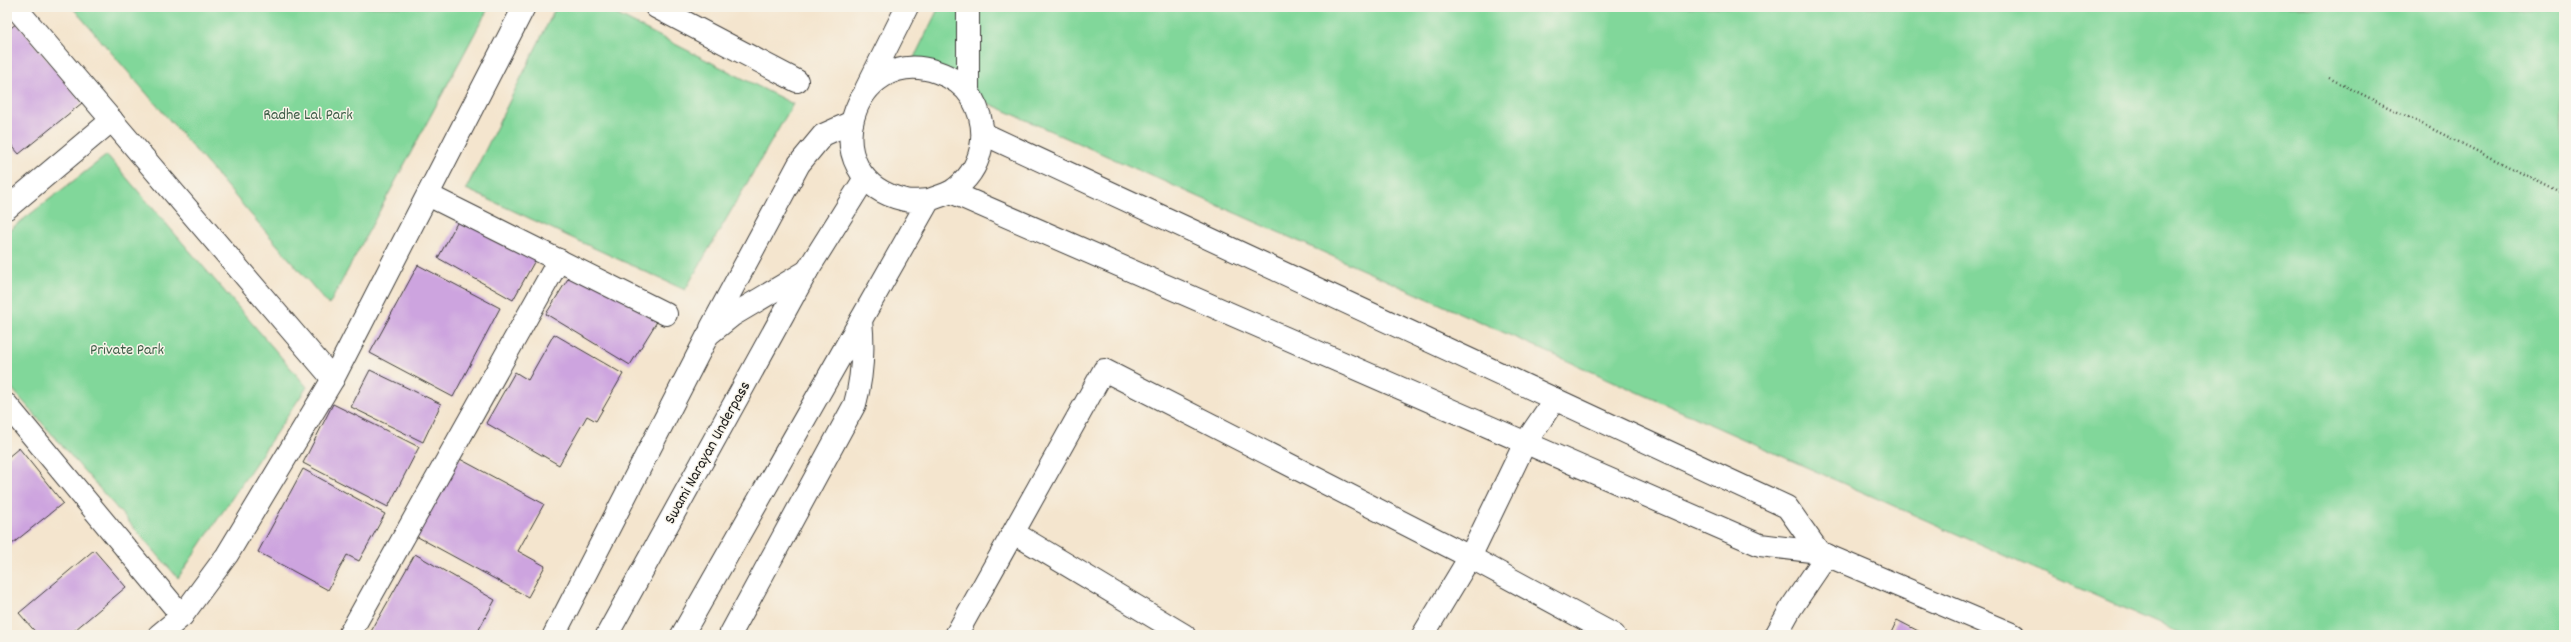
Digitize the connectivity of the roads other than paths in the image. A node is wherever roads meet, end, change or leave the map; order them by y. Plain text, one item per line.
1 (15, 7) edge
2 (524, 7) edge
3 (656, 7) edge
4 (907, 7) edge
5 (968, 7) edge
6 (797, 81) dead end
7 (968, 90) junction
8 (865, 92) junction
9 (112, 120) junction
10 (852, 122) junction
11 (984, 134) junction
12 (865, 178) junction
13 (951, 192) junction
14 (428, 194) junction
15 (10, 200) edge
16 (929, 200) junction
17 (559, 260) junction
18 (807, 271) junction
19 (666, 314) dead end
20 (861, 320) junction
21 (708, 335) junction
22 (333, 379) junction
23 (1555, 399) junction
24 (7, 405) edge
25 (1525, 443) junction
26 (1014, 533) junction
27 (1823, 554) junction
28 (1470, 557) junction
29 (182, 616) junction
30 (159, 635) edge
31 (349, 635) edge
32 (554, 635) edge
33 (607, 635) edge
34 (682, 635) edge
35 (730, 635) edge
36 (956, 635) edge
37 (1184, 635) edge
38 (1423, 635) edge
39 (1614, 635) edge
40 (1776, 635) edge
41 (2014, 635) edge

1 - 9 street
2 - 14 street
3 - 6 street
4 - 8 street
5 - 7 street
7 - 8 street
7 - 11 street
8 - 10 street
9 - 15 street
9 - 22 street
10 - 12 street
10 - 21 street
11 - 13 street
11 - 23 street
12 - 16 street
12 - 18 street, Swami Narayan Underpass
13 - 16 street
13 - 25 street
14 - 17 street
14 - 22 street
16 - 20 street
17 - 19 street
17 - 31 street
18 - 21 street
18 - 33 street, Swami Narayan Underpass
20 - 34 street
20 - 35 street
21 - 32 street
22 - 29 street
23 - 25 street
23 - 27 street
24 - 29 street
25 - 27 street
25 - 28 street
26 - 28 street
26 - 36 street
26 - 37 street
27 - 40 street
27 - 41 street
28 - 38 street
28 - 39 street
29 - 30 street

